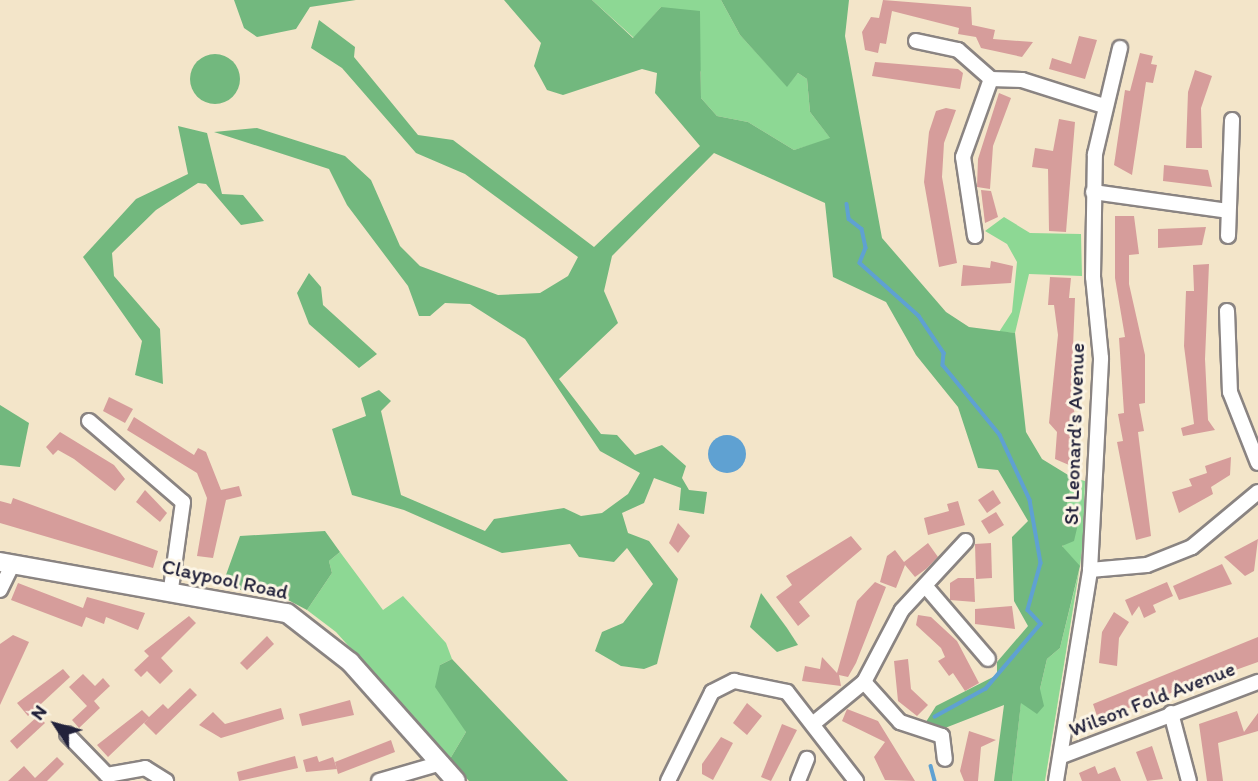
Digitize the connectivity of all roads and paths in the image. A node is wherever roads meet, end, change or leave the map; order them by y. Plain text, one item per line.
1 (914, 41) dead end
2 (1120, 48) dead end
3 (991, 79) junction
4 (1104, 106) junction
5 (1232, 120) dead end
6 (1093, 192) junction
7 (1228, 211) junction
8 (1228, 236) dead end
9 (977, 240) dead end
10 (1227, 311) dead end
11 (89, 421) dead end
12 (1258, 463) edge
13 (1258, 492) edge
14 (966, 541) dead end
15 (6, 562) edge
16 (1090, 570) junction
17 (171, 589) junction
18 (928, 589) junction
19 (0, 590) edge
20 (988, 659) dead end
21 (864, 682) junction
22 (1258, 682) edge
23 (1171, 713) junction
24 (814, 723) junction
25 (67, 734) dead end
26 (1062, 756) junction
27 (807, 759) dead end
28 (945, 759) dead end
29 (441, 763) junction
30 (166, 781) edge
31 (379, 781) edge
32 (456, 781) edge
33 (668, 781) edge
34 (798, 781) edge
35 (856, 781) edge
36 (1056, 781) edge
37 (1189, 781) edge

1 - 3 street
2 - 4 street, St Leonard's Avenue
3 - 4 street
3 - 9 street
4 - 6 street, St Leonard's Avenue
5 - 7 street
6 - 7 street
6 - 16 street, St Leonard's Avenue
7 - 8 street
10 - 12 street
11 - 17 street
13 - 16 street
14 - 18 street
15 - 17 street, Claypool Road
15 - 19 street
16 - 26 street, St Leonard's Avenue
17 - 29 street, Claypool Road
18 - 20 street
18 - 21 street
21 - 24 street
21 - 28 street
22 - 23 street, Wilson Fold Avenue
23 - 26 street, Wilson Fold Avenue
23 - 37 street
24 - 33 street
24 - 35 street
25 - 30 street
26 - 36 street, St Leonard's Avenue
27 - 34 street
29 - 31 street
29 - 32 street, Claypool Road

